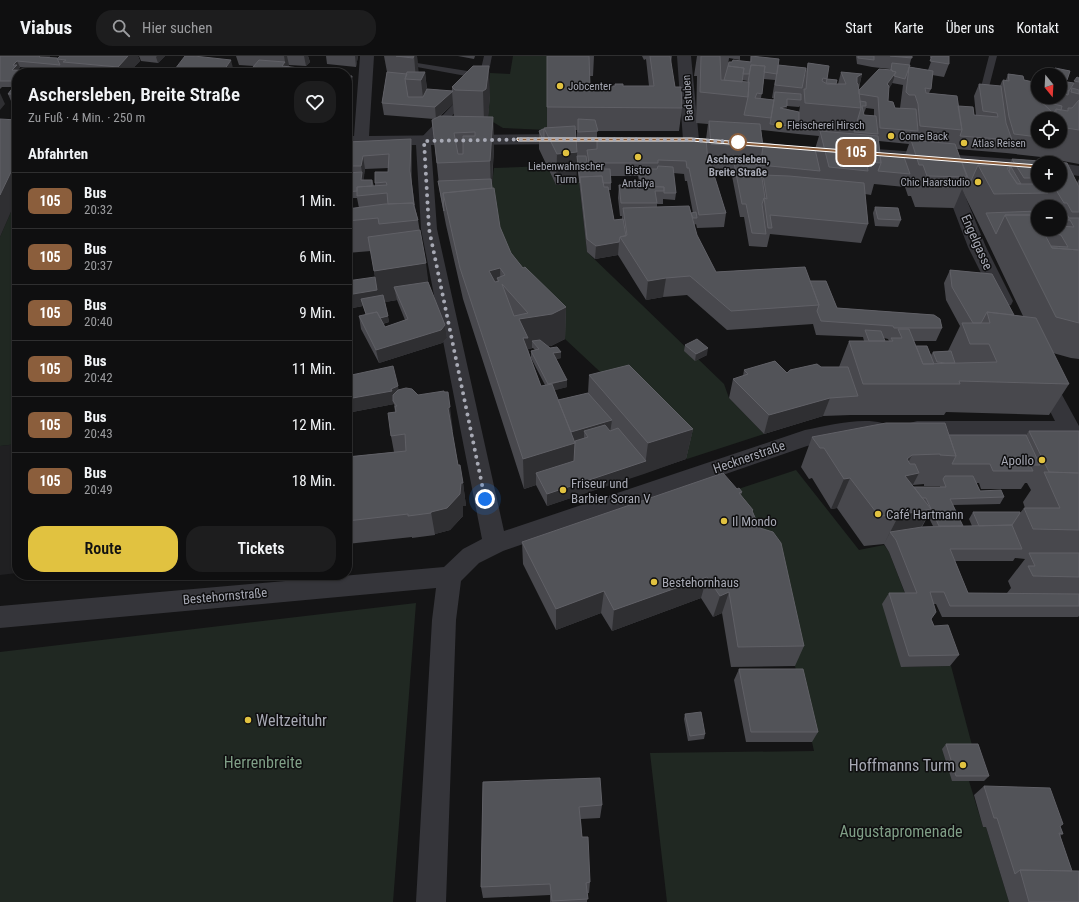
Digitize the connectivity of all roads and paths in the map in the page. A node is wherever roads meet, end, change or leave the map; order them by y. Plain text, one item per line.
1 (366, 56) edge
2 (488, 56) edge
3 (684, 56) edge
4 (993, 56) edge
5 (417, 65) dead end
6 (482, 76) junction
7 (985, 86) edge
8 (454, 93) dead end
9 (467, 95) junction
10 (581, 139) edge
11 (675, 140) edge
12 (691, 140) junction
13 (354, 141) edge
14 (424, 141) junction
15 (707, 141) edge
16 (832, 150) edge
17 (942, 159) junction
18 (1031, 165) edge
19 (1067, 169) edge
20 (1079, 171) edge
21 (1012, 318) edge
22 (1034, 360) edge
23 (1074, 435) edge
24 (495, 544) junction
25 (450, 577) junction
26 (0, 617) edge
27 (431, 902) edge

1 - 13 street
2 - 6 lane
3 - 12 street, Badstuben
4 - 7 lane
5 - 6 lane
6 - 9 lane
8 - 9 lane
9 - 14 lane
10 - 14 street
11 - 12 street
12 - 15 street
13 - 14 street
14 - 24 street
16 - 17 street
17 - 18 street
17 - 21 street, Engelgasse
19 - 20 street
22 - 23 street
23 - 24 street, Hecknerstraße
24 - 25 street, Hecknerstraße
25 - 26 street, Bestehornstraße
25 - 27 street

